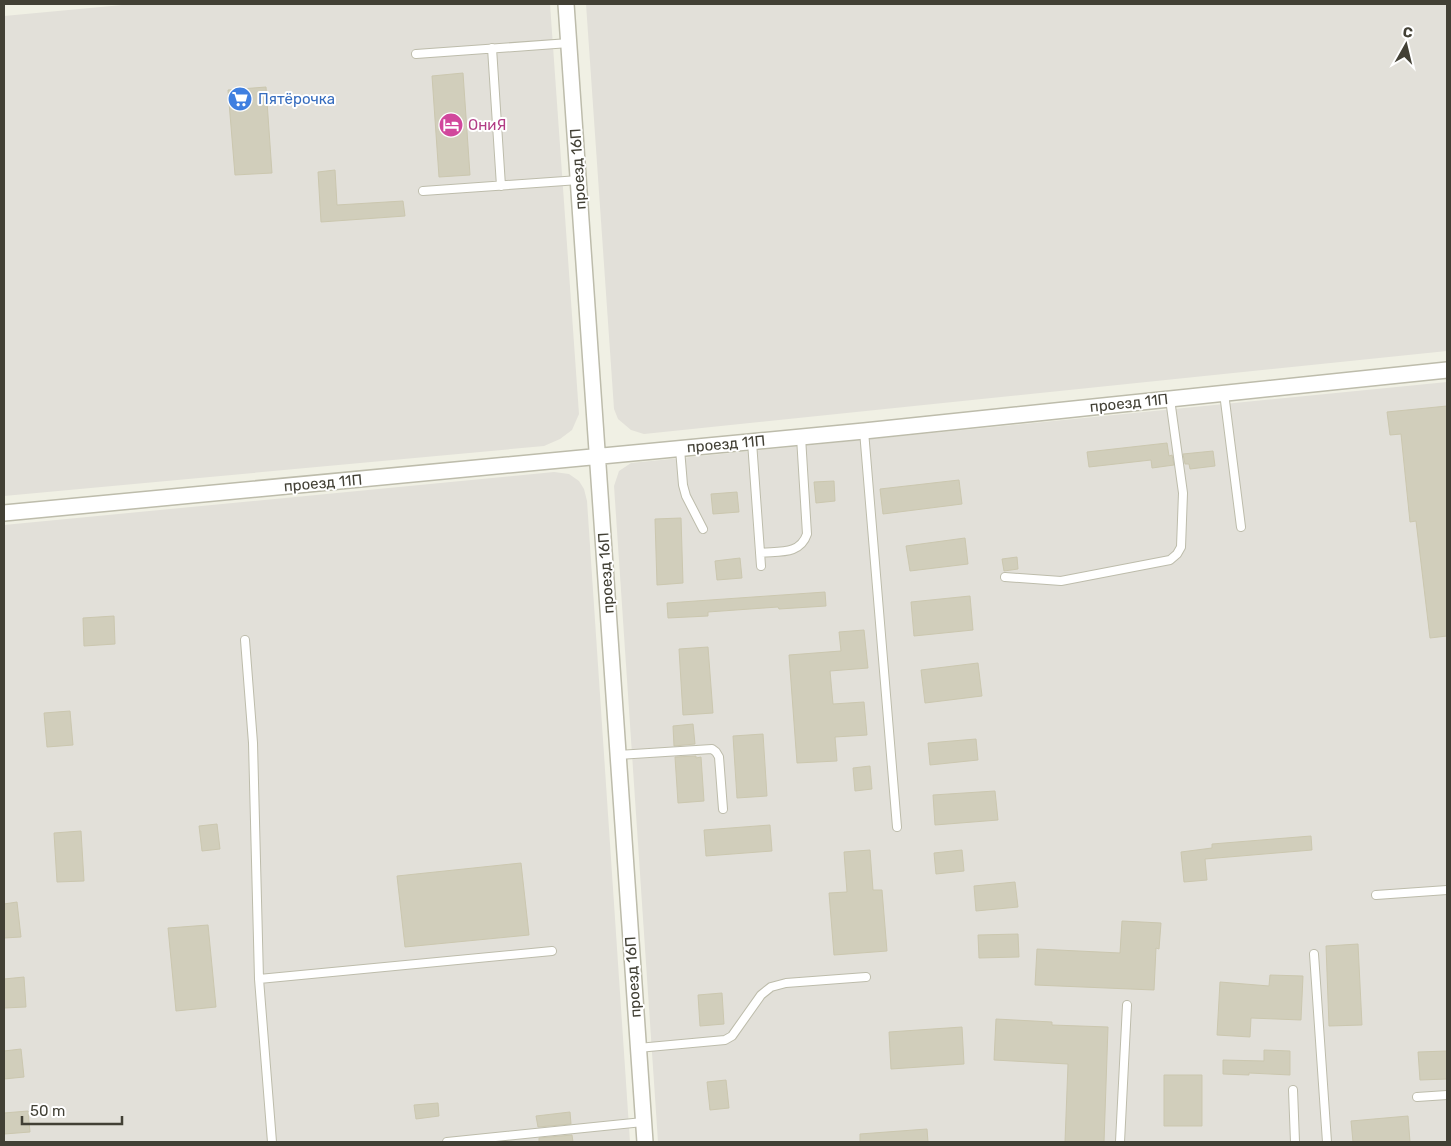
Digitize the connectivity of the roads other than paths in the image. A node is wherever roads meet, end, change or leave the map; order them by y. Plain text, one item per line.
1 (566, 4) edge
2 (569, 43) junction
3 (492, 48) junction
4 (416, 54) dead end
5 (579, 180) junction
6 (501, 186) junction
7 (422, 192) dead end
8 (1447, 370) edge
9 (1224, 393) junction
10 (1170, 399) junction
11 (864, 431) junction
12 (801, 437) junction
13 (752, 442) junction
14 (680, 449) junction
15 (598, 456) junction
16 (4, 513) edge
17 (1241, 527) dead end
18 (703, 529) dead end
19 (760, 553) junction
20 (760, 566) dead end
21 (1005, 577) dead end
22 (246, 640) dead end
23 (618, 755) junction
24 (723, 810) dead end
25 (897, 827) dead end
26 (1447, 890) edge
27 (1376, 895) dead end
28 (552, 951) dead end
29 (1314, 954) dead end
30 (866, 977) dead end
31 (259, 979) junction
32 (1127, 1005) dead end
33 (638, 1048) junction
34 (1293, 1090) dead end
35 (1447, 1095) edge
36 (1417, 1097) dead end
37 (643, 1122) junction
38 (272, 1142) edge
39 (447, 1142) edge
40 (644, 1142) edge
41 (1120, 1142) edge
42 (1295, 1142) edge
43 (1327, 1142) edge

1 - 2 street, проезд 16П
2 - 3 lane
2 - 5 street, проезд 16П
3 - 4 lane
3 - 6 lane
5 - 6 lane
5 - 15 street, проезд 16П
6 - 7 lane
8 - 9 street, проезд 11П
9 - 10 street, проезд 11П
9 - 17 lane
10 - 11 street, проезд 11П
10 - 21 lane
11 - 12 street, проезд 11П
11 - 25 lane
12 - 13 street, проезд 11П
12 - 19 lane
13 - 14 street, проезд 11П
13 - 19 lane
14 - 15 street, проезд 11П
14 - 18 lane
15 - 16 street, проезд 11П
15 - 23 street, проезд 16П
19 - 20 lane
22 - 31 lane
23 - 24 lane
23 - 33 street, проезд 16П
26 - 27 lane
28 - 31 lane
29 - 43 lane
30 - 33 lane
31 - 38 lane
32 - 41 lane
33 - 37 street, проезд 16П
34 - 42 lane
35 - 36 lane
37 - 39 lane
37 - 40 street, проезд 16П

